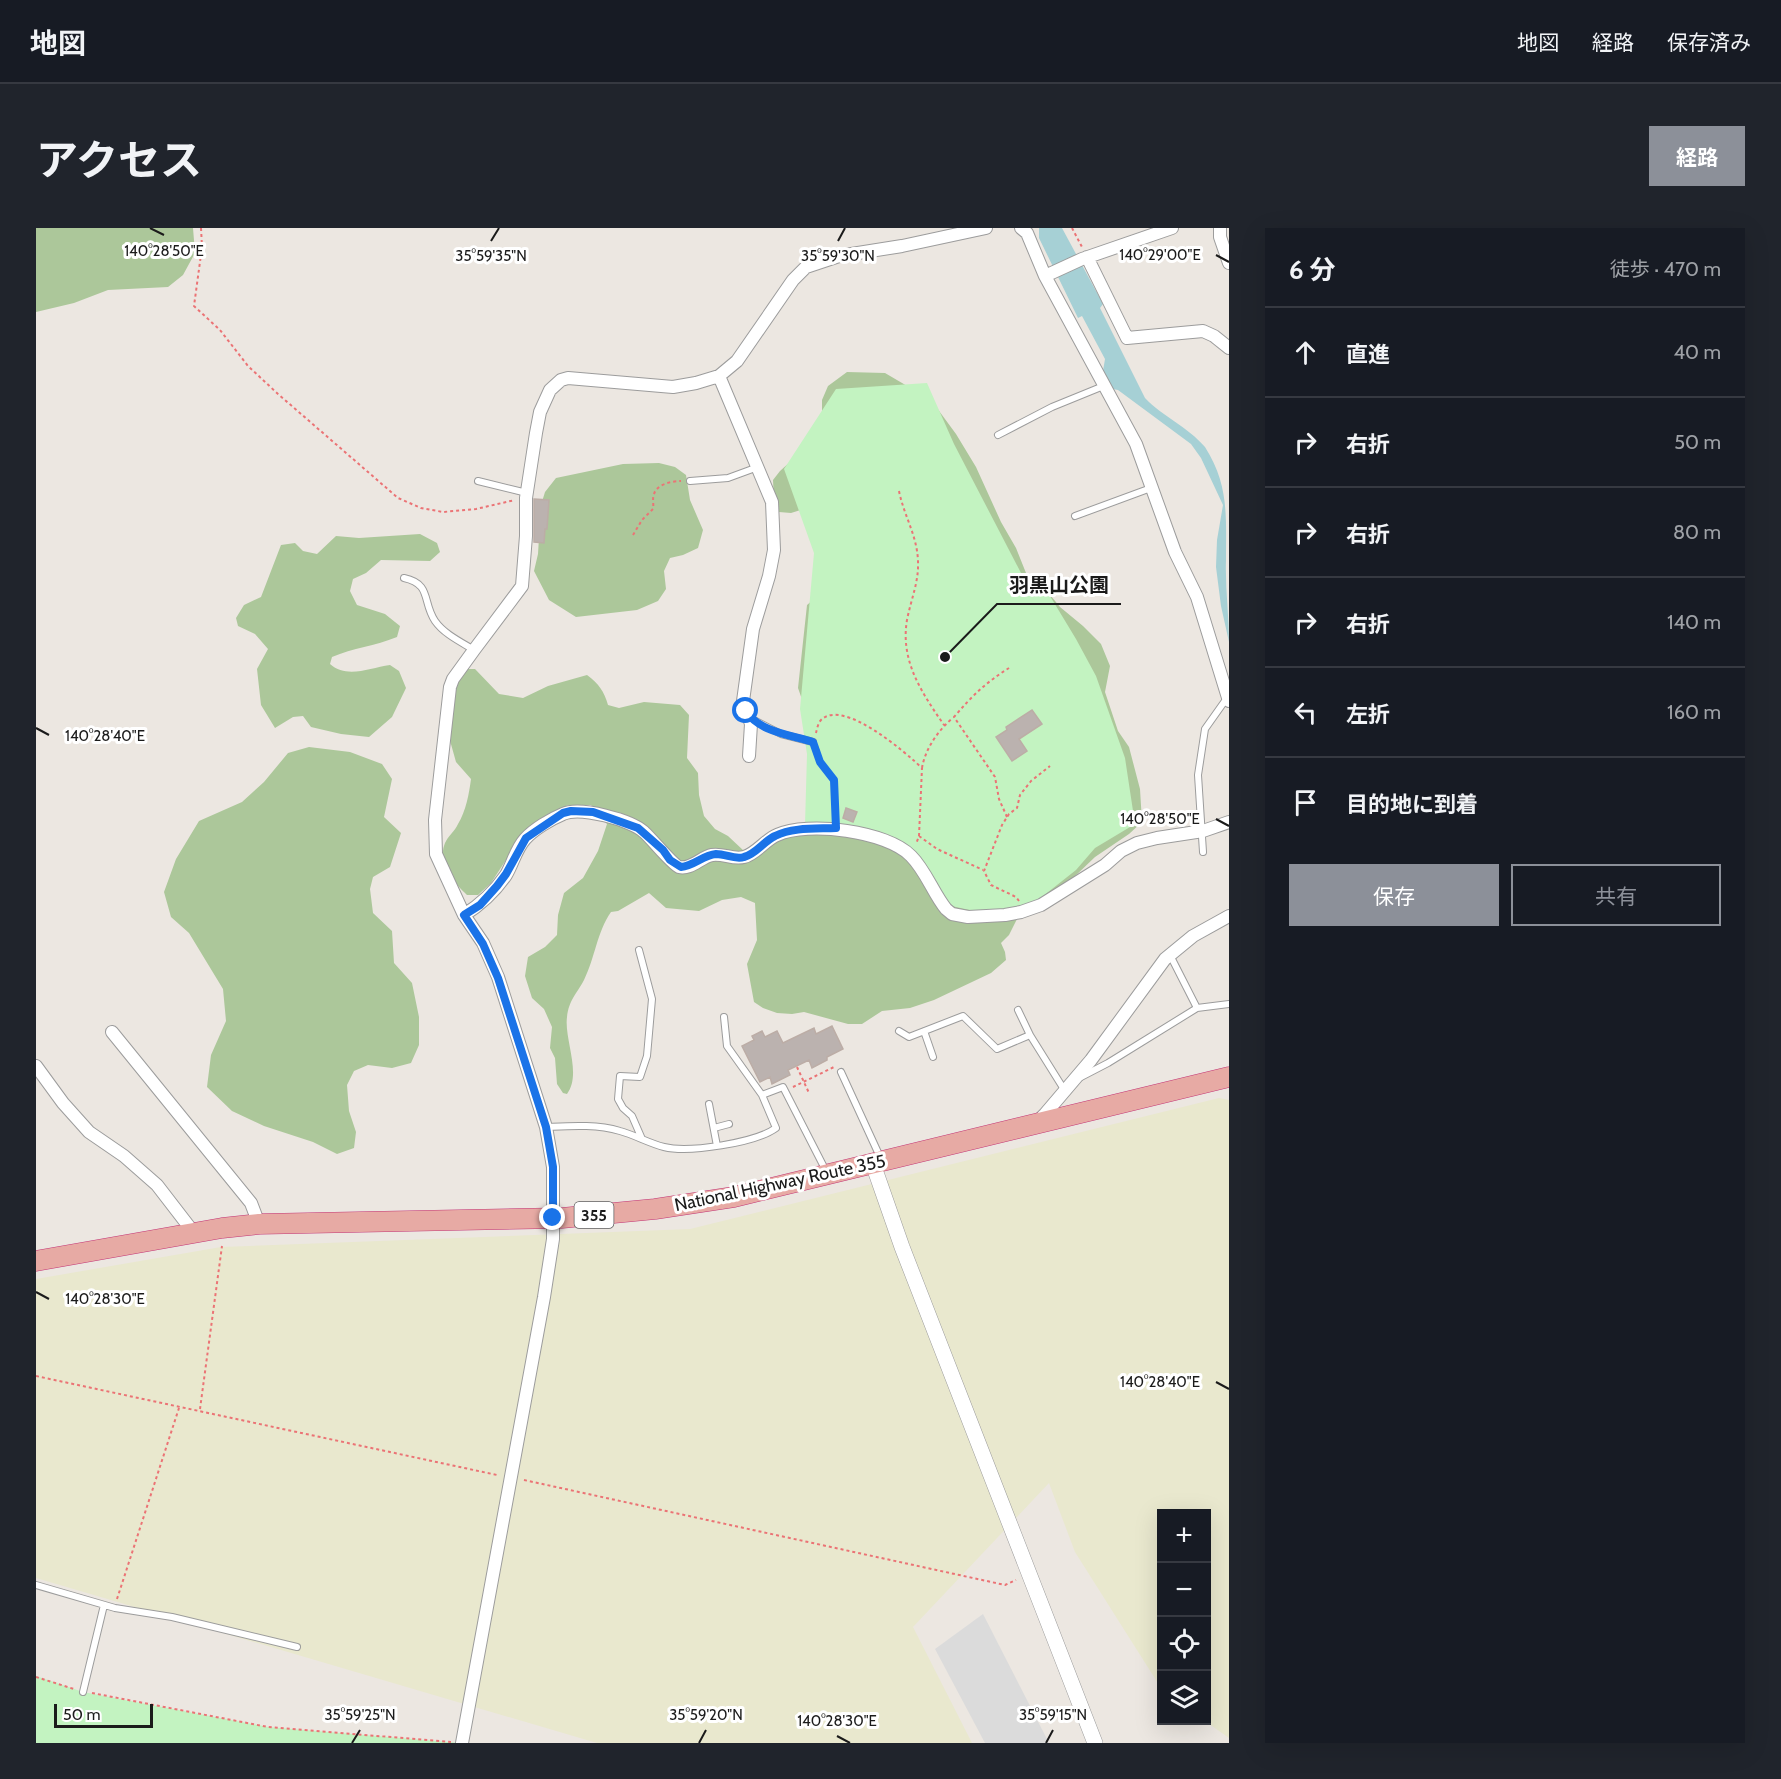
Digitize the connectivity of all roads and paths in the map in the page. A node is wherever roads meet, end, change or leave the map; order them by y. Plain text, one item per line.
1 (201, 228) edge
2 (986, 228) edge
3 (1021, 228) edge
4 (1072, 228) edge
5 (1172, 228) edge
6 (1220, 228) edge
7 (1085, 258) junction
8 (1229, 263) edge
9 (1049, 274) junction
10 (1229, 348) edge
11 (719, 376) junction
12 (1106, 385) junction
13 (998, 435) dead end
14 (758, 467) junction
15 (478, 481) dead end
16 (690, 481) joint
17 (1151, 488) junction
18 (898, 491) dead end
19 (527, 495) junction
20 (1075, 516) dead end
21 (633, 535) dead end
22 (404, 578) dead end
23 (474, 650) junction
24 (1009, 668) dead end
25 (1228, 699) edge
26 (750, 717) junction
27 (954, 717) junction
28 (944, 725) junction
29 (813, 742) junction
30 (749, 756) dead end
31 (1050, 766) dead end
32 (922, 768) junction
33 (1007, 817) junction
34 (1229, 822) edge
35 (836, 828) junction
36 (1203, 831) junction
37 (919, 836) junction
38 (1203, 852) dead end
39 (911, 855) junction
40 (984, 871) junction
41 (1026, 910) junction
42 (464, 915) junction
43 (1229, 916) edge
44 (639, 950) dead end
45 (1170, 954) junction
46 (1229, 1004) edge
47 (1197, 1008) junction
48 (1018, 1011) dead end
49 (724, 1017) dead end
50 (899, 1031) dead end
51 (924, 1031) junction
52 (112, 1032) dead end
53 (1030, 1035) junction
54 (933, 1057) dead end
55 (36, 1066) edge
56 (796, 1067) dead end
57 (841, 1072) joint
58 (1229, 1077) edge
59 (1075, 1080) junction
60 (804, 1082) junction
61 (1065, 1090) junction
62 (785, 1091) junction
63 (809, 1093) dead end
64 (762, 1095) junction
65 (709, 1104) dead end
66 (1042, 1123) junction
67 (729, 1124) dead end
68 (546, 1127) junction
69 (714, 1128) junction
70 (642, 1139) junction
71 (717, 1146) junction
72 (877, 1163) junction
73 (828, 1174) junction
74 (553, 1218) junction
75 (259, 1224) junction
76 (222, 1228) junction
77 (194, 1233) junction
78 (36, 1261) edge
79 (36, 1376) edge
80 (180, 1407) junction
81 (200, 1411) junction
82 (510, 1478) junction
83 (1029, 1574) junction
84 (36, 1585) edge
85 (104, 1605) junction
86 (115, 1608) junction
87 (297, 1647) dead end
88 (36, 1677) edge
89 (83, 1692) junction
90 (461, 1743) edge
91 (1095, 1743) edge

1 - 19 path
2 - 11 street
3 - 9 street
4 - 7 path
5 - 7 street
6 - 8 street
7 - 9 street
7 - 10 street
9 - 12 street
11 - 14 street
11 - 19 street
12 - 13 lane
12 - 17 street
14 - 16 lane
14 - 26 street
15 - 19 lane
16 - 21 path
17 - 20 lane
17 - 25 street
18 - 28 path
19 - 23 street
22 - 23 lane
23 - 42 street
24 - 27 path
25 - 36 lane
26 - 29 lane
26 - 30 street
27 - 28 path
27 - 33 path
28 - 32 path
29 - 32 path
29 - 35 path
31 - 33 path
32 - 37 path
33 - 40 path
34 - 36 street
35 - 39 street
35 - 42 street
36 - 38 lane
36 - 41 street
37 - 39 path
37 - 40 path
39 - 41 street
40 - 41 path
42 - 68 street
43 - 45 street
44 - 70 lane
45 - 47 lane
45 - 59 street
46 - 47 lane
47 - 59 lane
48 - 53 lane
49 - 64 lane
50 - 51 lane
51 - 53 lane
51 - 54 lane
52 - 75 street
53 - 61 lane
55 - 77 street
56 - 60 path
57 - 60 path
57 - 72 lane
58 - 66 highway, National Highway Route 355 / 355
59 - 61 street
60 - 62 path
60 - 63 path
61 - 66 street
62 - 64 lane
62 - 73 lane
64 - 71 lane
65 - 69 lane
66 - 72 highway, National Highway Route 355 / 355
67 - 69 lane
68 - 70 lane
68 - 74 street
69 - 71 lane
70 - 71 lane
72 - 73 highway, National Highway Route 355 / 355
72 - 83 street
73 - 74 highway, National Highway Route 355 / 355
74 - 75 highway, National Highway Route 355 / 355
74 - 82 street
75 - 76 highway, National Highway Route 355 / 355
76 - 77 highway, National Highway Route 355 / 355
76 - 81 path
77 - 78 highway, National Highway Route 355 / 355
79 - 80 path
80 - 81 path
80 - 86 path
81 - 82 path
82 - 83 path
82 - 90 street
83 - 91 street
84 - 85 lane
85 - 86 lane
85 - 89 lane
86 - 87 lane
88 - 89 path
89 - 90 path

